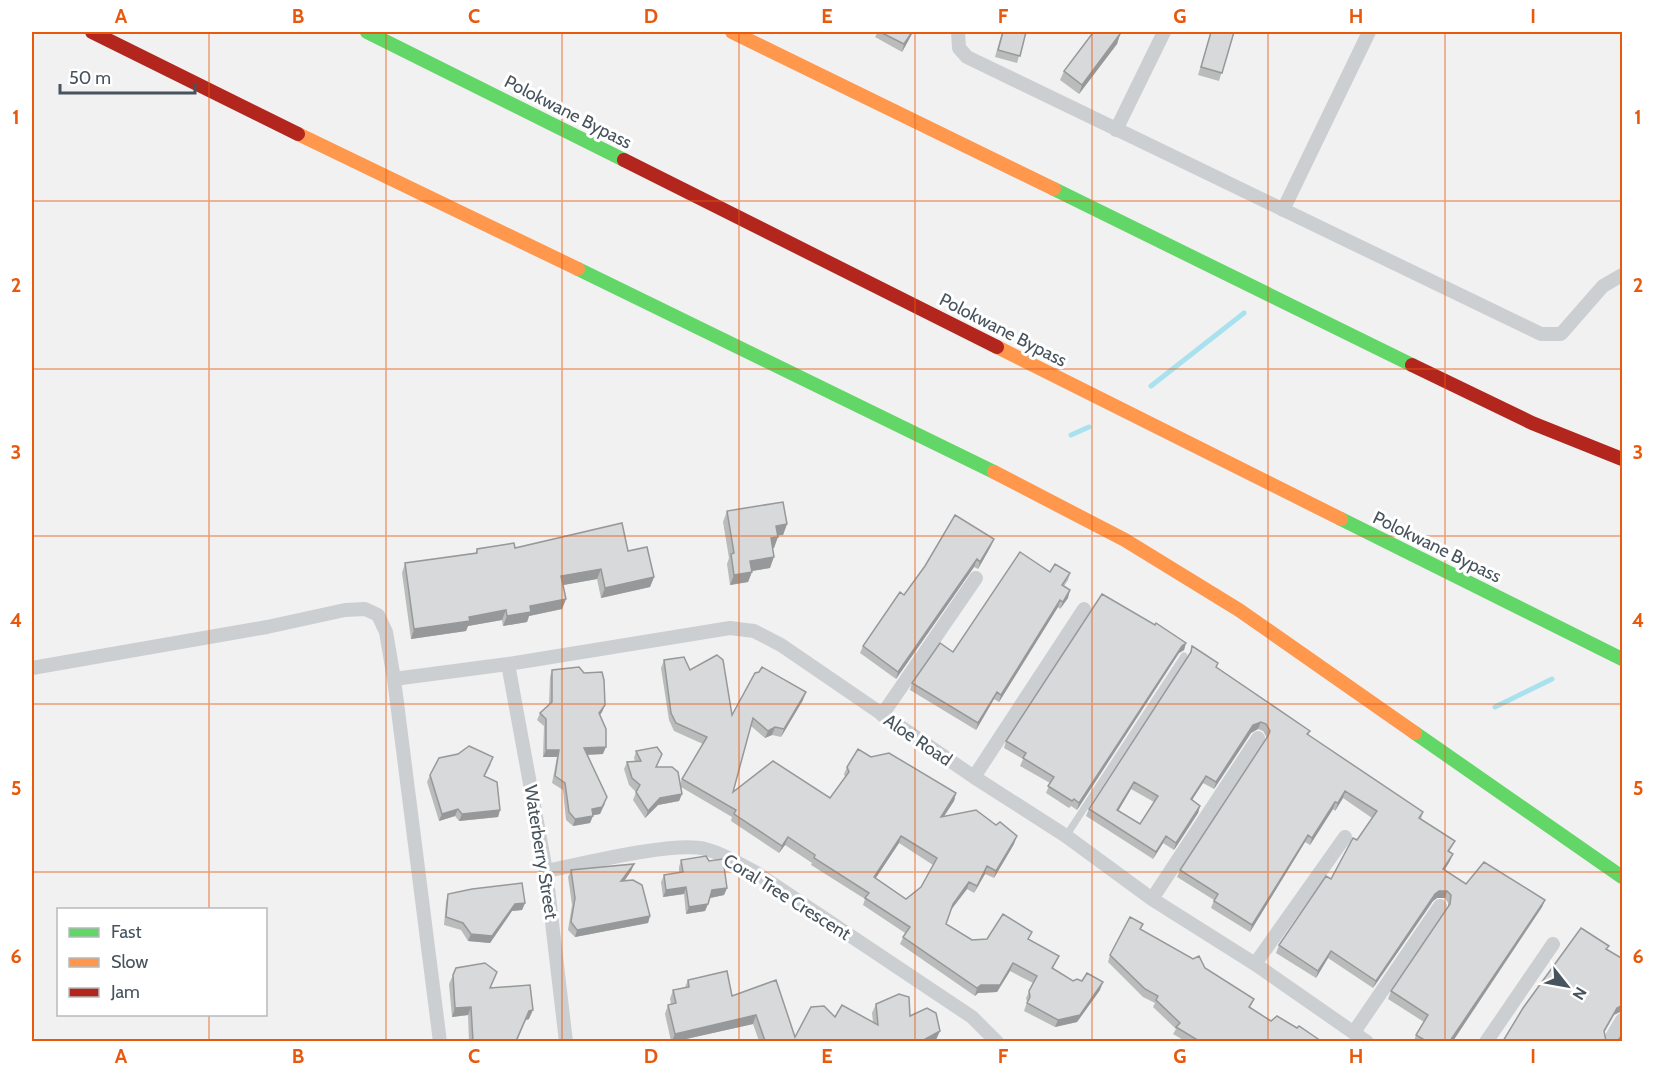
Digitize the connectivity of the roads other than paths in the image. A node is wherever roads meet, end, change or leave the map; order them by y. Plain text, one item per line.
1 (93, 32) edge
2 (367, 32) edge
3 (732, 32) edge
4 (958, 32) edge
5 (1164, 32) edge
6 (1369, 32) edge
7 (1116, 130) junction
8 (1283, 210) junction
9 (1623, 275) edge
10 (1623, 459) edge
11 (975, 578) dead end
12 (1084, 609) dead end
13 (1184, 656) edge
14 (1623, 659) edge
15 (508, 664) junction
16 (32, 668) edge
17 (394, 679) junction
18 (882, 715) junction
19 (1258, 738) dead end
20 (974, 777) junction
21 (1066, 836) junction
22 (1345, 837) dead end
23 (546, 871) junction
24 (1623, 877) edge
25 (1152, 899) junction
26 (1440, 906) dead end
27 (1552, 944) dead end
28 (1255, 964) junction
29 (1623, 1020) edge
30 (1354, 1032) junction
31 (440, 1041) edge
32 (566, 1041) edge
33 (997, 1041) edge
34 (1367, 1041) edge
35 (1486, 1041) edge
36 (1609, 1041) edge

1 - 24 main road
2 - 14 main road, Polokwane Bypass
3 - 10 main road
4 - 7 street
5 - 7 street
6 - 8 street
7 - 8 street
8 - 9 street
11 - 18 street
12 - 20 street
13 - 21 lane
15 - 17 street, Aloe Road
15 - 18 street, Aloe Road
15 - 23 street, Waterberry Street
16 - 17 street
17 - 31 street
18 - 20 street, Aloe Road
19 - 25 street
20 - 21 street, Aloe Road
21 - 25 street, Aloe Road
22 - 28 street
23 - 32 street, Waterberry Street
23 - 33 street, Coral Tree Crescent
25 - 28 street, Aloe Road
26 - 30 street
27 - 35 street
28 - 30 street, Aloe Road
29 - 36 street
30 - 34 street, Aloe Road

